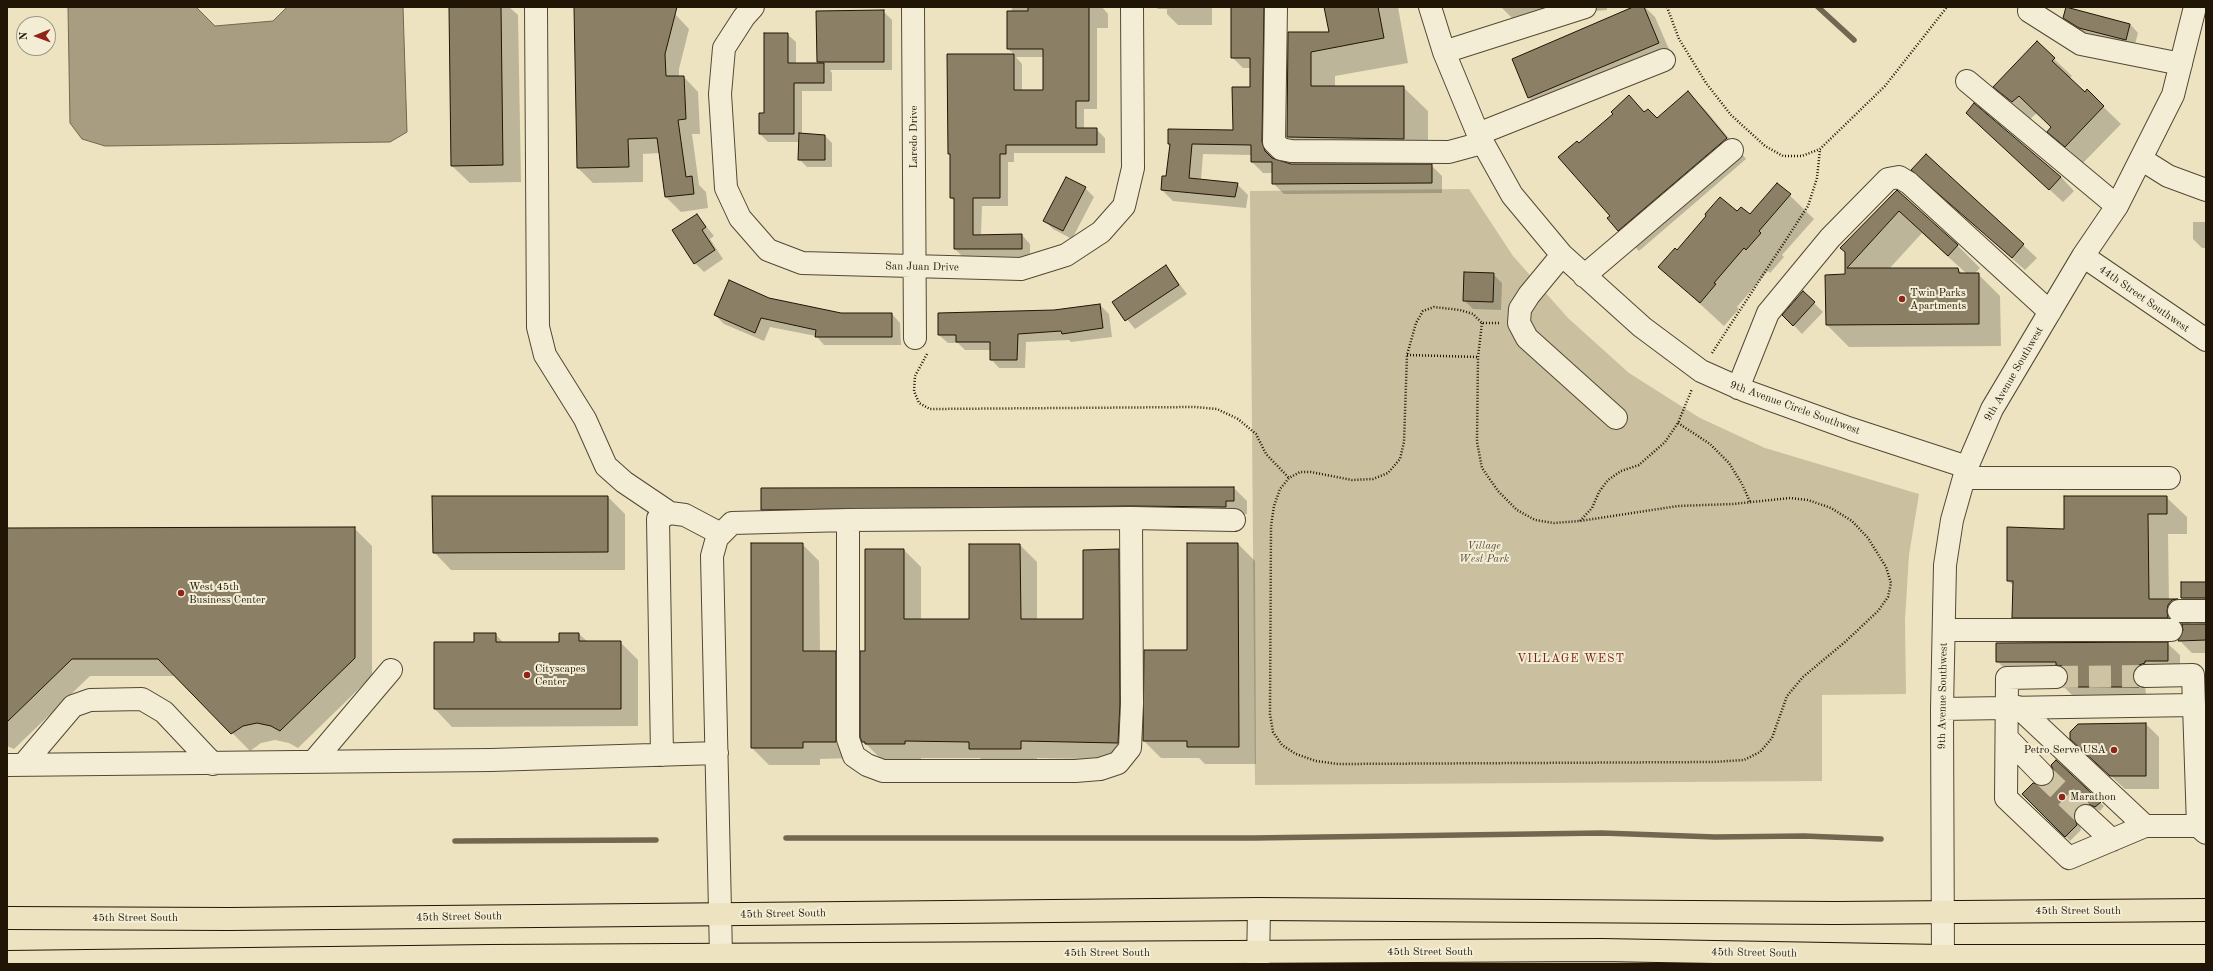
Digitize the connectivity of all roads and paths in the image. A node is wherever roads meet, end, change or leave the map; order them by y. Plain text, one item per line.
1 (536, 7) edge
2 (753, 7) edge
3 (913, 7) edge
4 (1132, 7) edge
5 (1276, 7) edge
6 (1430, 7) edge
7 (1584, 7) edge
8 (1667, 7) edge
9 (1947, 7) edge
10 (2195, 7) edge
11 (2029, 11) dead end
12 (1444, 52) junction
13 (1664, 60) dead end
14 (2181, 64) junction
15 (1966, 81) dead end
16 (1480, 138) junction
17 (1820, 148) junction
18 (1732, 150) dead end
19 (2141, 159) junction
20 (2206, 190) edge
21 (2117, 206) junction
22 (1562, 255) junction
23 (2082, 256) junction
24 (915, 267) junction
25 (1584, 276) junction
26 (2050, 312) junction
27 (915, 338) joint
28 (2206, 340) edge
29 (1407, 355) junction
30 (1478, 357) junction
31 (1701, 371) junction
32 (1738, 388) junction
33 (1616, 418) dead end
34 (1678, 422) junction
35 (1966, 473) junction
36 (1289, 478) junction
37 (2169, 478) dead end
38 (1750, 502) junction
39 (670, 514) junction
40 (1131, 518) junction
41 (848, 520) junction
42 (1234, 520) dead end
43 (1580, 521) junction
44 (721, 534) junction
45 (2206, 611) edge
46 (1944, 630) junction
47 (391, 670) dead end
48 (2145, 676) tunnel mouth
49 (2056, 678) tunnel mouth
50 (2194, 705) junction
51 (2013, 707) junction
52 (1942, 709) junction
53 (2007, 738) junction
54 (717, 753) junction
55 (662, 755) junction
56 (313, 762) junction
57 (213, 764) junction
58 (15, 765) edge
59 (2042, 774) tunnel mouth
60 (2086, 816) tunnel mouth
61 (2146, 826) junction
62 (2202, 829) edge
63 (2112, 840) junction
64 (1259, 909) junction
65 (2206, 910) edge
66 (1943, 912) junction
67 (721, 914) junction
68 (7, 918) edge
69 (2206, 947) edge
70 (721, 954) junction
71 (2151, 956) junction
72 (2206, 956) edge
73 (1258, 958) edge
74 (934, 959) edge
75 (490, 960) edge
76 (1943, 960) edge
77 (7, 962) edge

1 - 39 street
2 - 24 street, San Juan Drive
3 - 24 street, Laredo Drive
4 - 24 street, San Juan Drive
5 - 16 street
6 - 12 street, 9th Avenue Circle Southwest
7 - 12 street
8 - 17 path
9 - 17 path
10 - 14 street, 9th Avenue Southwest
11 - 14 street
12 - 16 street, 9th Avenue Circle Southwest
13 - 16 street
14 - 19 street, 9th Avenue Southwest
15 - 21 street
16 - 22 street, 9th Avenue Circle Southwest
17 - 31 path
18 - 25 street
19 - 20 street
19 - 21 street, 9th Avenue Southwest
21 - 23 street, 9th Avenue Southwest
22 - 25 street, 9th Avenue Circle Southwest
22 - 33 street
23 - 26 street, 9th Avenue Southwest
23 - 28 street, 44th Street Southwest
24 - 27 street, Laredo Drive
25 - 31 street, 9th Avenue Circle Southwest
26 - 32 street
26 - 35 street, 9th Avenue Southwest
27 - 36 path
29 - 30 path
29 - 30 path
29 - 36 path
30 - 43 path
31 - 32 street, 9th Avenue Circle Southwest
31 - 34 path
32 - 35 street, 9th Avenue Circle Southwest
34 - 38 path
34 - 43 path
35 - 37 street, 9th Avenue Circle Southwest
35 - 46 street, 9th Avenue Southwest
36 - 38 path
38 - 43 path
39 - 44 street
39 - 55 street
40 - 41 street
40 - 41 street
40 - 42 street
41 - 44 street
44 - 54 street
45 - 46 street
46 - 52 street, 9th Avenue Southwest
47 - 56 street
48 - 50 street
49 - 51 street
50 - 51 street
50 - 62 street
51 - 52 street
51 - 53 street
51 - 61 street
52 - 66 street, 9th Avenue Southwest
53 - 59 street
53 - 63 street
54 - 55 street
54 - 67 street
55 - 56 street
56 - 57 street
57 - 58 street
57 - 58 street
60 - 63 street
61 - 62 street
61 - 63 street
64 - 66 main road, 45th Street South
64 - 67 main road, 45th Street South
64 - 73 street
65 - 66 main road, 45th Street South
66 - 76 street, 9th Avenue Southwest
67 - 68 main road, 45th Street South
67 - 70 street
69 - 71 main road
70 - 74 main road, 45th Street South
70 - 75 main road, 45th Street South
71 - 72 main road, 45th Street South
71 - 76 main road, 45th Street South
73 - 74 main road, 45th Street South
73 - 76 main road, 45th Street South
75 - 77 main road, 45th Street South

